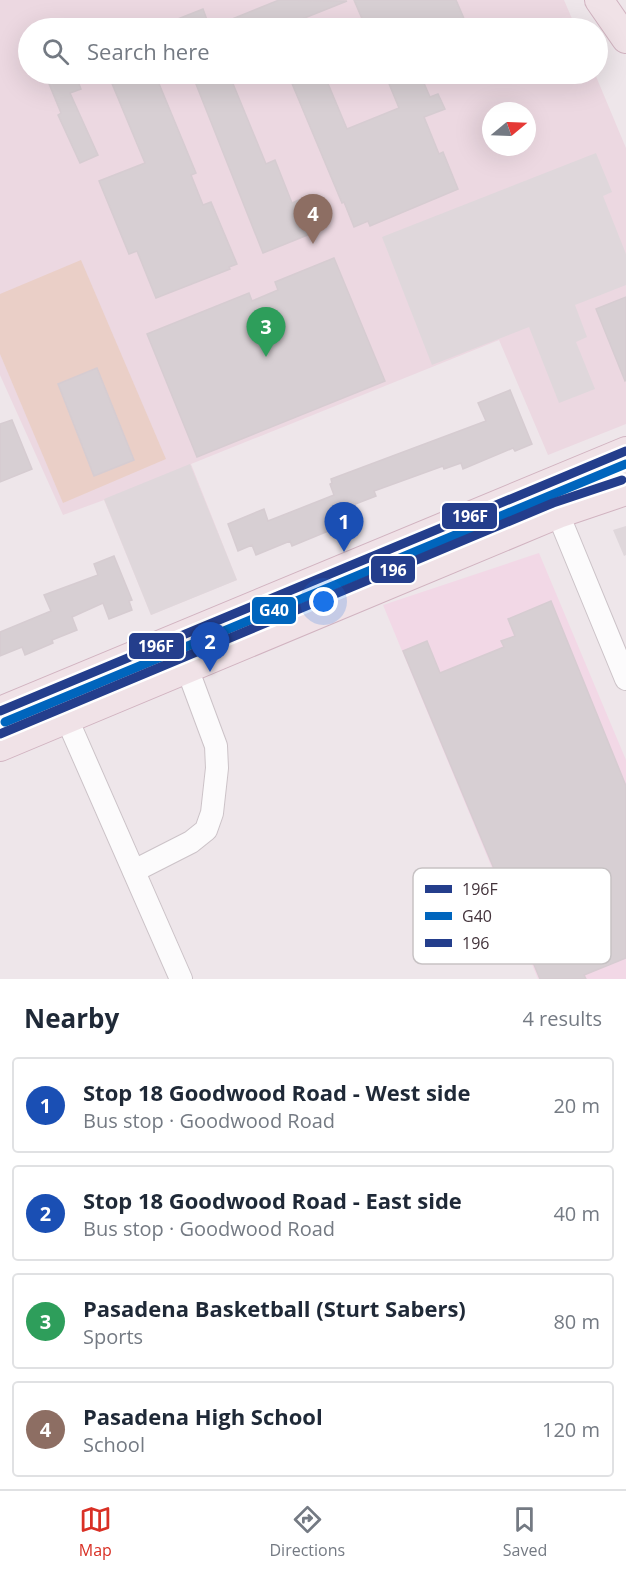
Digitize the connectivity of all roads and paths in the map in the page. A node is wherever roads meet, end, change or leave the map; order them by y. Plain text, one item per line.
1 (599, 0) edge
2 (626, 39) edge
3 (626, 451) edge
4 (626, 491) edge
5 (558, 514) junction
6 (187, 668) junction
7 (626, 679) edge
8 (56, 688) junction
9 (0, 711) edge
10 (67, 719) junction
11 (0, 747) edge
12 (134, 871) junction
13 (181, 979) edge

1 - 2 main road
3 - 8 main road
4 - 5 main road
5 - 6 main road
5 - 7 street
6 - 10 main road
6 - 12 street
8 - 9 main road
8 - 10 street
10 - 11 main road
10 - 12 street
12 - 13 street

